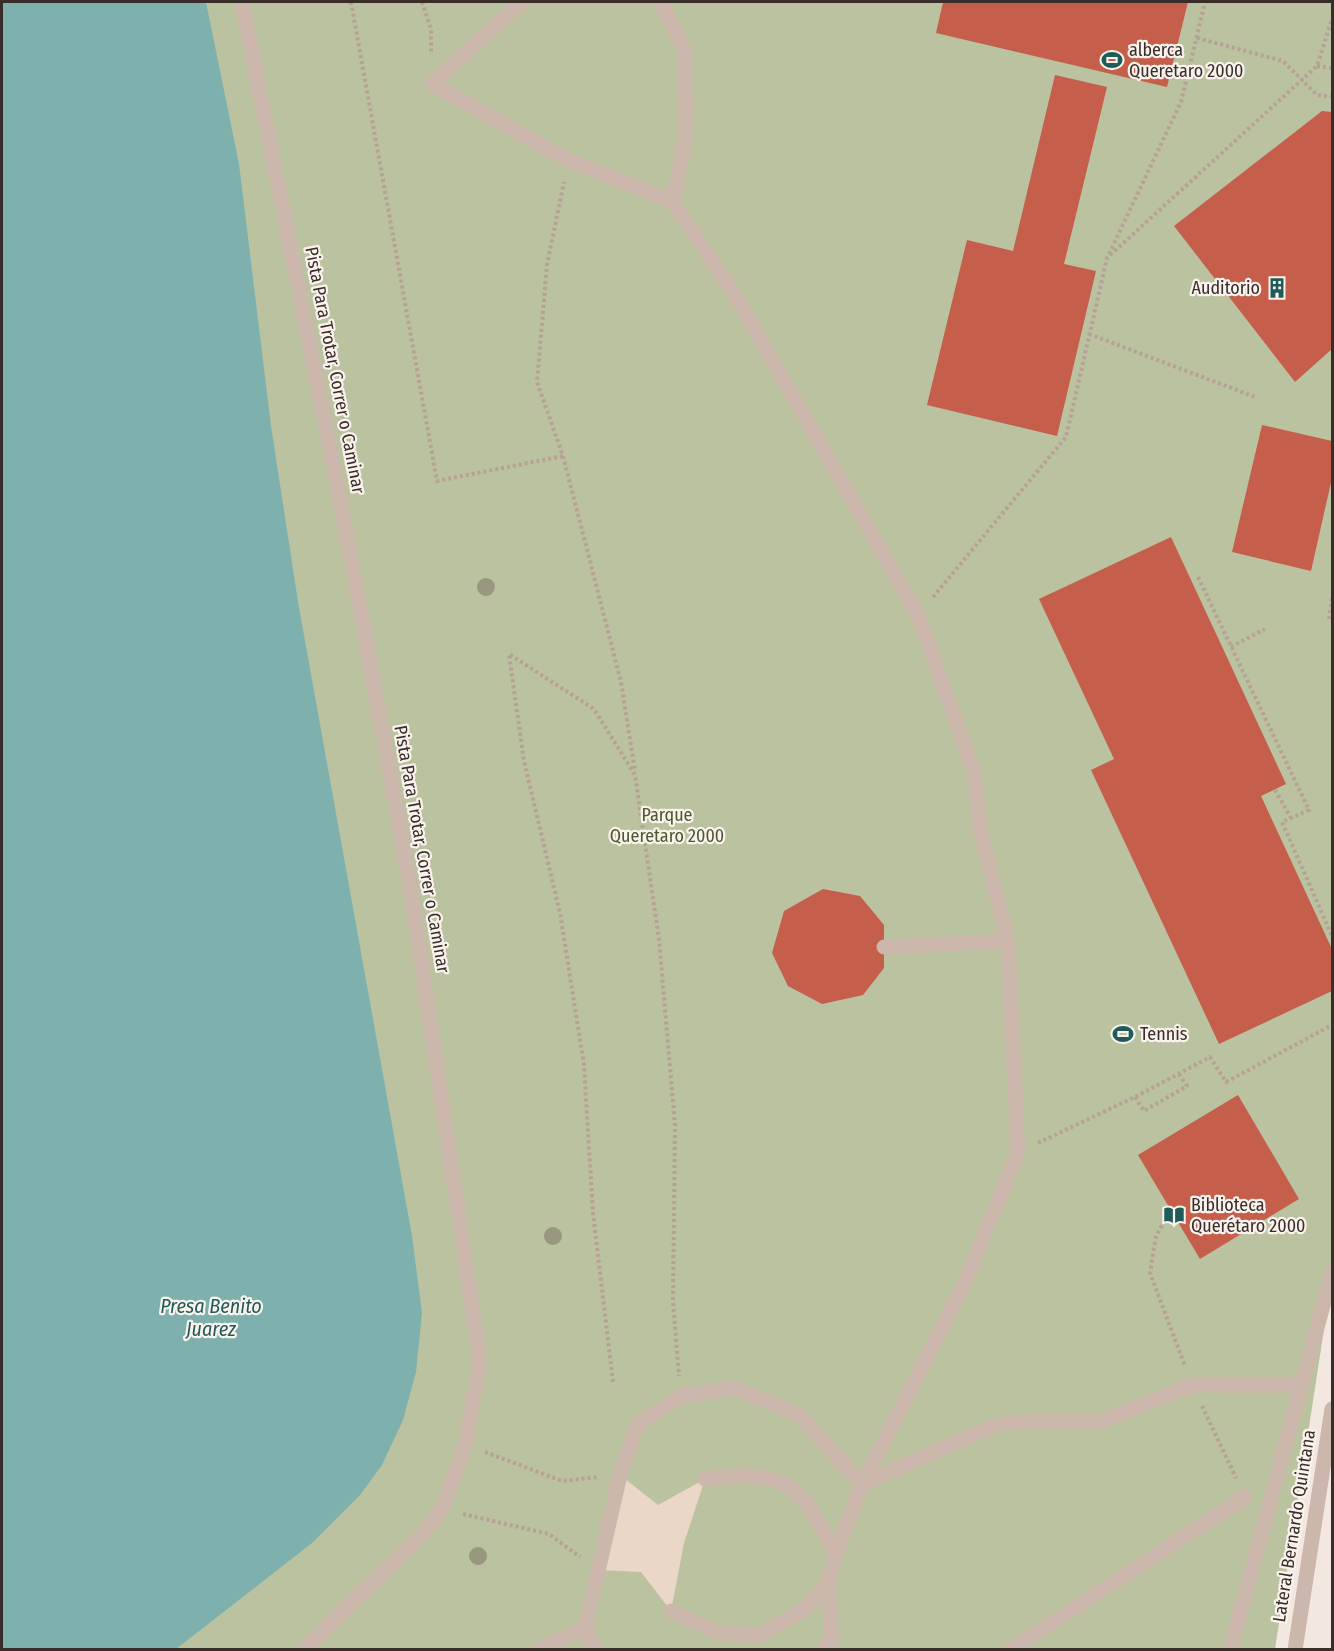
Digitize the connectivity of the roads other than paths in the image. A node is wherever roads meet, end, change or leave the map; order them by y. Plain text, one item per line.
1 (242, 2) edge
2 (521, 2) edge
3 (661, 2) edge
4 (673, 201) junction
5 (1008, 941) junction
6 (884, 947) dead end
7 (1332, 1272) edge
8 (1302, 1385) junction
9 (1332, 1408) edge
10 (705, 1479) dead end
11 (862, 1484) junction
12 (1245, 1497) road end
13 (835, 1555) junction
14 (828, 1583) junction
15 (671, 1611) dead end
16 (585, 1628) junction
17 (832, 1646) edge
18 (1020, 1647) edge
19 (304, 1650) edge
20 (537, 1650) edge
21 (595, 1650) edge
22 (1230, 1650) edge
23 (1295, 1650) edge

1 - 19 street, Pista Para Trotar, Correr o Caminar
2 - 4 street
3 - 4 street
4 - 5 street
5 - 6 street
5 - 11 street
7 - 8 street
8 - 11 street
8 - 22 street
9 - 23 street, Lateral Bernardo Quintana
10 - 13 street
11 - 13 street
11 - 16 street
12 - 18 street
13 - 14 street
14 - 15 street
14 - 17 street
16 - 20 street
16 - 21 street

